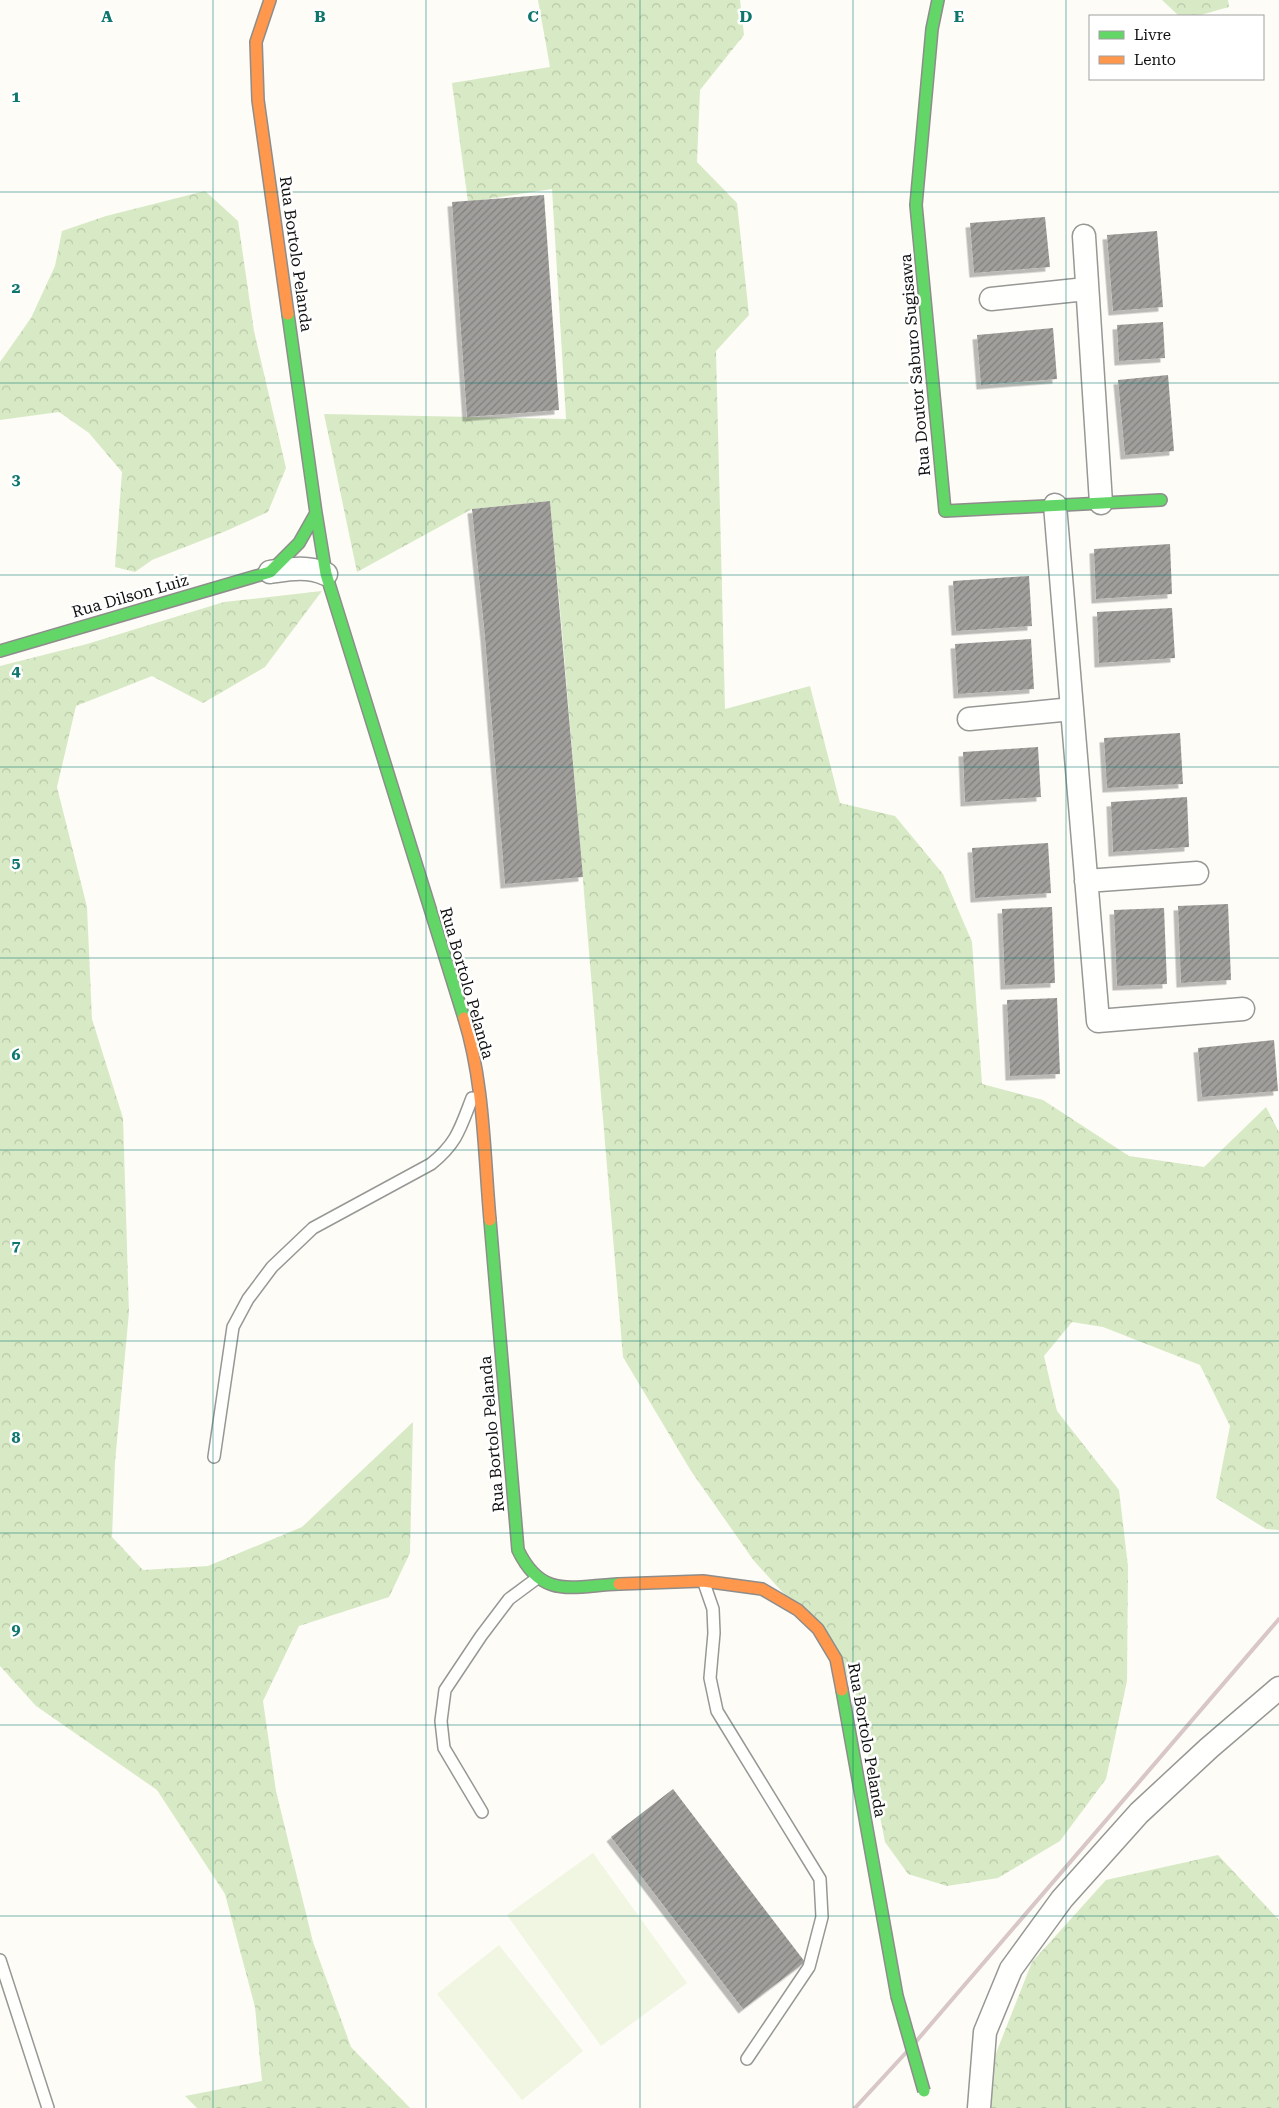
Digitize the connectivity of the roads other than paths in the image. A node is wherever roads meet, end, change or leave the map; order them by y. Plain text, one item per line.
1 (270, 0) edge
2 (938, 0) edge
3 (1084, 236) dead end
4 (1086, 289) junction
5 (991, 299) dead end
6 (1162, 500) dead end
7 (1101, 503) junction
8 (1055, 505) junction
9 (316, 513) junction
10 (270, 572) junction
11 (326, 574) junction
12 (0, 651) edge
13 (1072, 709) junction
14 (969, 719) dead end
15 (1197, 873) dead end
16 (1086, 881) junction
17 (1243, 1009) dead end
18 (478, 1082) junction
19 (214, 1457) dead end
20 (536, 1579) junction
21 (703, 1581) junction
22 (1279, 1688) edge
23 (482, 1812) dead end
24 (0, 1960) edge
25 (747, 2059) dead end
26 (925, 2096) dead end
27 (48, 2108) edge
28 (979, 2108) edge

1 - 9 street, Rua Bortolo Pelanda
2 - 8 street, Rua Doutor Saburo Sugisawa
3 - 4 street
4 - 5 street
4 - 7 street
6 - 7 street, Rua Doutor Saburo Sugisawa
7 - 8 street, Rua Doutor Saburo Sugisawa
8 - 13 street
9 - 10 street
9 - 11 street, Rua Bortolo Pelanda
10 - 11 street
10 - 12 street, Rua Dilson Luiz
11 - 18 street, Rua Bortolo Pelanda
13 - 14 street
13 - 16 street
15 - 16 street
16 - 17 street
18 - 19 lane
18 - 20 street, Rua Bortolo Pelanda
20 - 21 street, Rua Bortolo Pelanda
20 - 23 lane
21 - 25 lane
21 - 26 street, Rua Bortolo Pelanda, bridge
22 - 28 street
24 - 27 lane

